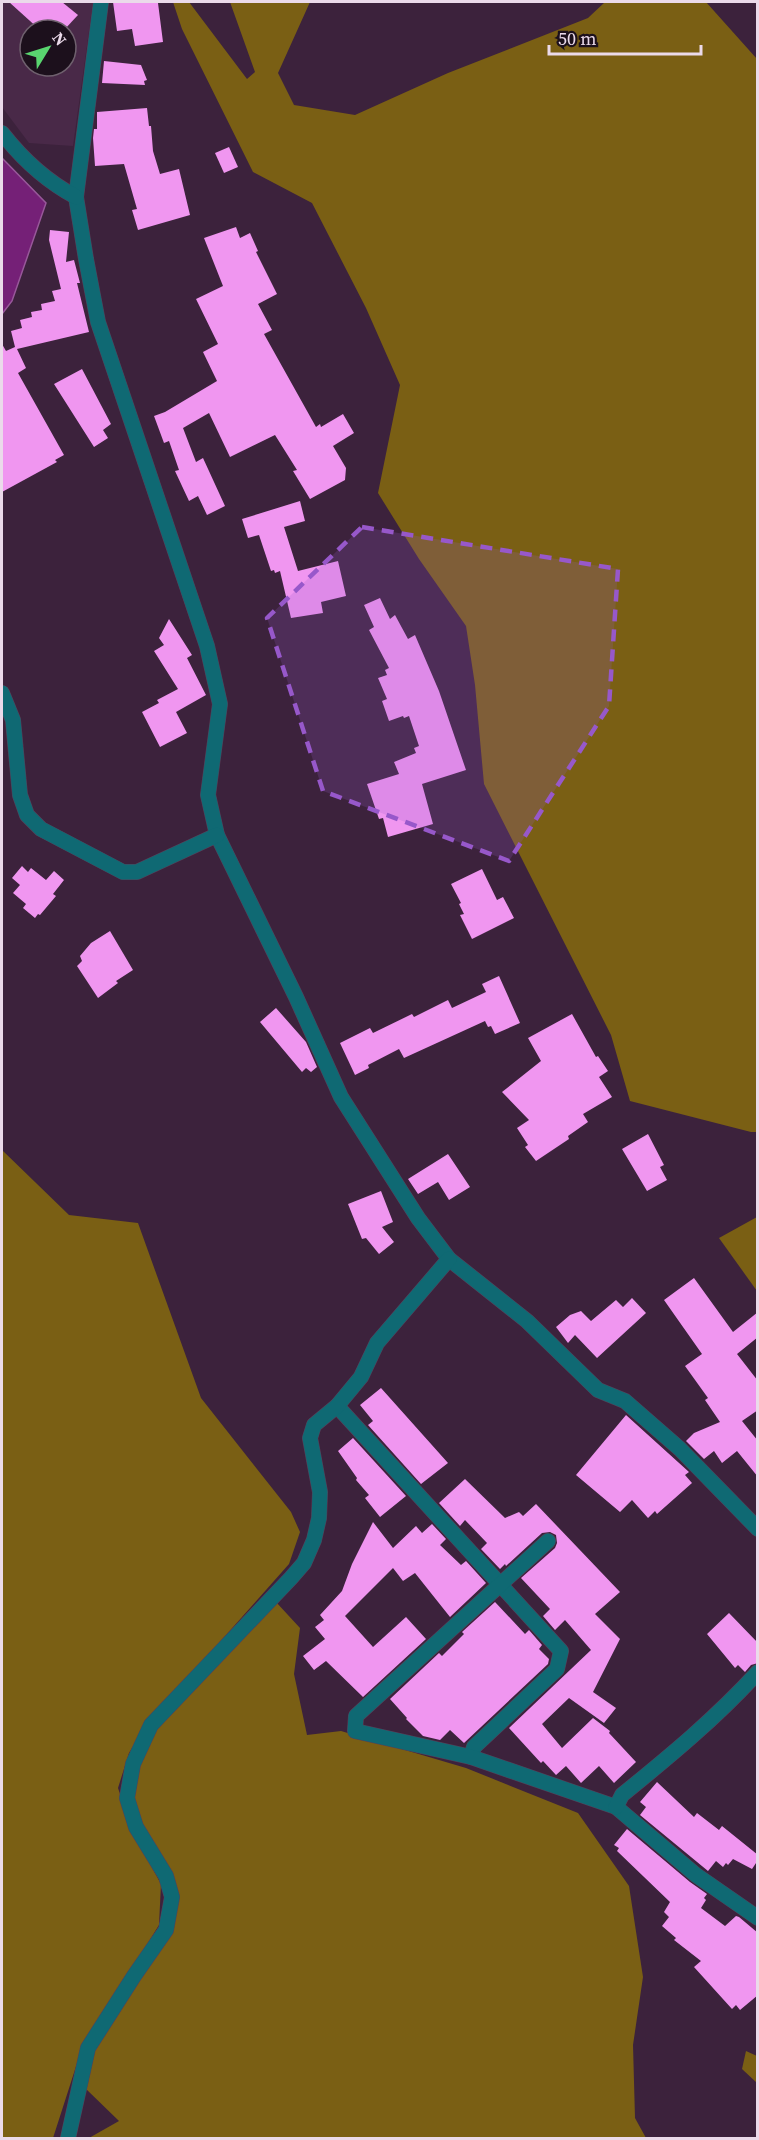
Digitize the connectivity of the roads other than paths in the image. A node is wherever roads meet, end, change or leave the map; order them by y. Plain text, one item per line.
1 (100, 2) edge
2 (2, 133) edge
3 (76, 197) junction
4 (2, 693) edge
5 (217, 835) junction
6 (449, 1259) junction
7 (338, 1406) junction
8 (758, 1529) edge
9 (548, 1541) dead end
10 (501, 1584) junction
11 (758, 1672) edge
12 (471, 1757) junction
13 (616, 1807) junction
14 (758, 1918) edge
15 (68, 2139) edge

1 - 3 street
2 - 3 street
3 - 5 street
4 - 5 street
5 - 6 street
6 - 7 street
6 - 8 street
7 - 10 street
7 - 15 street
9 - 10 street
10 - 12 street
10 - 12 street
11 - 13 street
12 - 13 street
13 - 14 street

